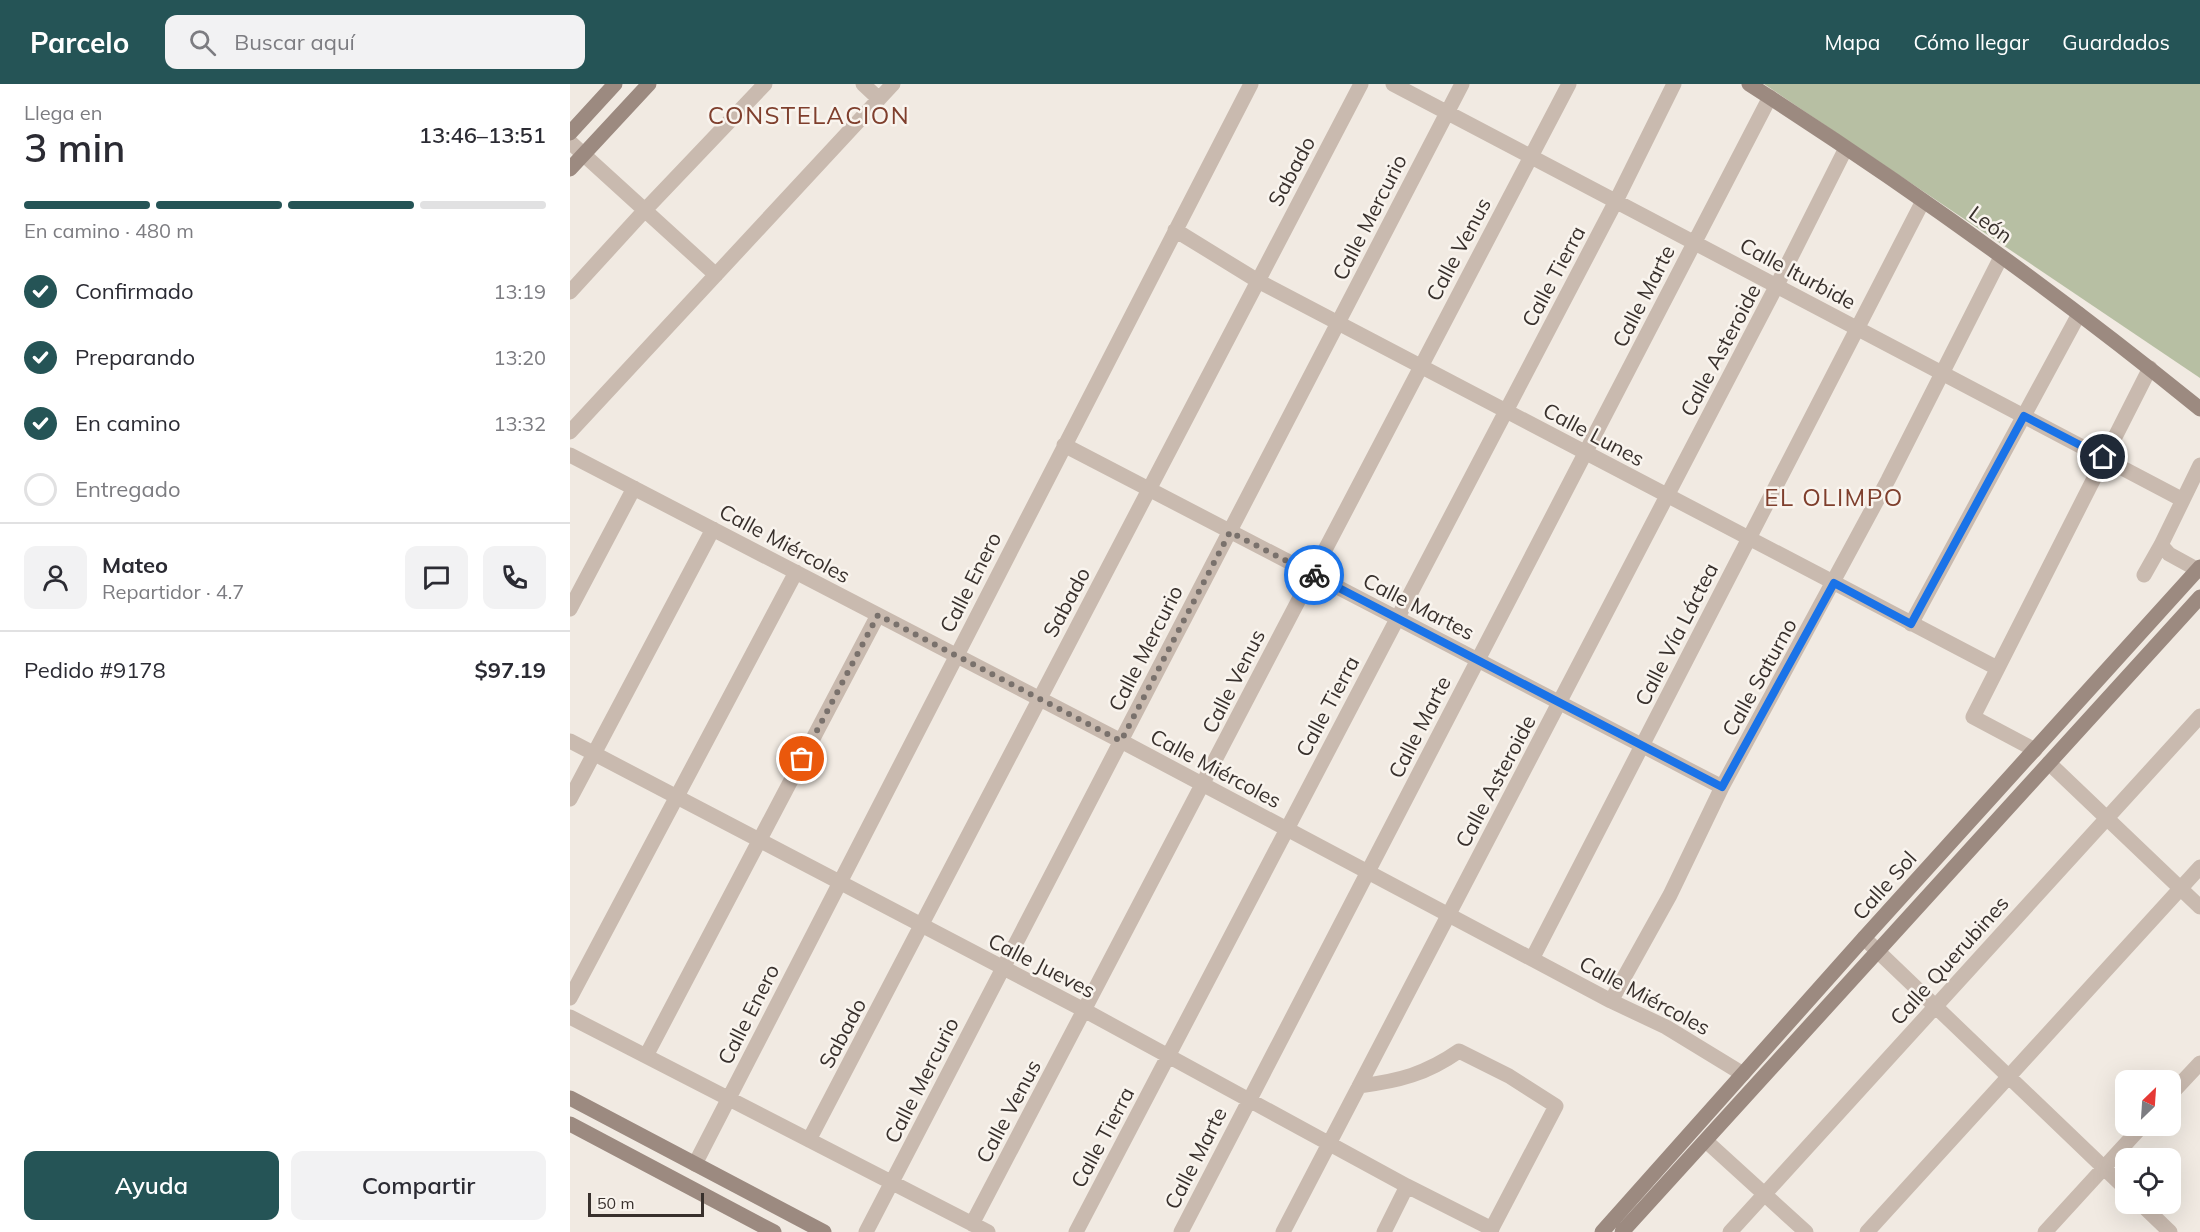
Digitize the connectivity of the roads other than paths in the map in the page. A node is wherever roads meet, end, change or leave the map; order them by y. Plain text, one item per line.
1 (615, 84) edge
2 (649, 84) edge
3 (765, 84) edge
4 (863, 84) edge
5 (893, 84) edge
6 (1251, 84) edge
7 (1361, 84) edge
8 (1393, 84) edge
9 (1462, 84) edge
10 (1569, 84) edge
11 (1674, 84) edge
12 (1749, 84) edge
13 (1770, 97) junction
14 (879, 99) junction
15 (1447, 112) junction
16 (570, 133) edge
17 (570, 142) edge
18 (1846, 148) junction
19 (584, 154) junction
20 (1530, 156) junction
21 (570, 169) edge
22 (1616, 201) junction
23 (1923, 201) junction
24 (645, 210) junction
25 (1175, 230) junction
26 (1694, 241) junction
27 (2001, 257) junction
28 (716, 275) junction
29 (1258, 281) junction
30 (1777, 285) junction
31 (570, 292) edge
32 (2079, 314) junction
33 (1338, 323) junction
34 (1858, 328) junction
35 (1420, 366) junction
36 (2150, 368) junction
37 (1943, 373) junction
38 (2200, 409) edge
39 (1506, 411) junction
40 (2024, 416) junction
41 (570, 432) edge
42 (1064, 446) junction
43 (1584, 453) junction
44 (570, 455) edge
45 (2103, 457) junction
46 (2200, 465) edge
47 (634, 488) junction
48 (1149, 489) junction
49 (1667, 496) junction
50 (2183, 500) junction
51 (713, 529) junction
52 (1230, 532) junction
53 (1749, 539) junction
54 (2161, 545) junction
55 (2199, 569) edge
56 (796, 572) junction
57 (1312, 574) junction
58 (2144, 575) dead end
59 (1834, 583) junction
60 (2200, 597) edge
61 (570, 609) edge
62 (878, 615) junction
63 (1397, 619) junction
64 (1911, 624) junction
65 (956, 656) junction
66 (1477, 660) junction
67 (1997, 668) junction
68 (1039, 699) junction
69 (1559, 703) junction
70 (2200, 716) edge
71 (570, 741) edge
72 (1121, 741) junction
73 (1642, 746) junction
74 (2035, 750) junction
75 (594, 754) junction
76 (2049, 763) junction
77 (1203, 785) junction
78 (1722, 787) junction
79 (676, 798) junction
80 (570, 799) edge
81 (2107, 818) junction
82 (1286, 829) junction
83 (759, 841) junction
84 (2200, 867) edge
85 (1367, 872) junction
86 (839, 883) junction
87 (2181, 888) junction
88 (2200, 907) edge
89 (1448, 915) junction
90 (922, 926) junction
91 (1864, 938) junction
92 (1878, 951) junction
93 (1532, 959) junction
94 (1003, 968) junction
95 (570, 998) edge
96 (1611, 1001) junction
97 (1935, 1006) junction
98 (1084, 1010) junction
99 (570, 1017) edge
100 (646, 1056) junction
101 (1168, 1056) junction
102 (2200, 1063) edge
103 (1743, 1074) junction
104 (2009, 1077) junction
105 (2181, 1083) edge
106 (1359, 1086) junction
107 (570, 1098) edge
108 (728, 1099) junction
109 (1249, 1100) junction
110 (570, 1124) edge
111 (2133, 1136) edge
112 (809, 1140) junction
113 (1706, 1140) junction
114 (1329, 1144) junction
115 (695, 1164) junction
116 (2104, 1168) junction
117 (2115, 1178) edge
118 (892, 1182) junction
119 (1407, 1186) junction
120 (1765, 1194) junction
121 (2151, 1214) edge
122 (972, 1224) junction
123 (813, 1230) edge
124 (1491, 1230) edge
125 (774, 1232) edge
126 (866, 1232) edge
127 (988, 1232) edge
128 (1076, 1232) edge
129 (1181, 1232) edge
130 (1283, 1232) edge
131 (1384, 1232) edge
132 (1602, 1232) edge
133 (1622, 1232) edge
134 (1730, 1232) edge
135 (1806, 1232) edge
136 (1867, 1232) edge
137 (2045, 1232) edge
138 (2170, 1232) edge

1 - 16 street
2 - 19 street
3 - 24 street
4 - 14 street
5 - 14 street
6 - 25 street, Calle Enero
7 - 29 street, Sabado
8 - 15 street, Calle Iturbide
9 - 15 street, Calle Mercurio
10 - 20 street, Calle Venus
11 - 22 street, Calle Tierra
12 - 13 street, León
13 - 18 street, León
13 - 26 street, Calle Marte
14 - 28 street
15 - 20 street, Calle Iturbide
15 - 33 street, Calle Mercurio
17 - 19 street
18 - 23 street, León
18 - 30 street, Calle Asteroide
19 - 21 street
19 - 24 street
20 - 22 street, Calle Iturbide
20 - 35 street, Calle Venus
22 - 26 street, Calle Iturbide
22 - 39 street, Calle Tierra
23 - 27 street, León
23 - 34 street, Calle Vía Láctea
24 - 28 street
24 - 31 street
25 - 29 street, Calle Lunes
25 - 42 street, Calle Enero
26 - 30 street, Calle Iturbide
26 - 43 street, Calle Marte
27 - 32 street, León
27 - 37 street, Calle Saturno
28 - 41 street
29 - 33 street, Calle Lunes
29 - 48 street, Sabado
30 - 34 street, Calle Iturbide
30 - 49 street, Calle Asteroide
32 - 36 street, León
32 - 40 street
33 - 35 street, Calle Lunes
33 - 52 street, Calle Mercurio
34 - 37 street, Calle Iturbide
34 - 53 street, Calle Vía Láctea
35 - 39 street, Calle Lunes
35 - 57 street, Calle Venus
36 - 38 street, León
36 - 45 street
37 - 40 street, Calle Iturbide
37 - 59 street, Calle Saturno
39 - 43 street, Calle Lunes
39 - 63 street, Calle Tierra
40 - 45 street, Calle Iturbide
40 - 64 street
42 - 48 street, Calle Martes
42 - 65 street, Calle Enero
43 - 49 street, Calle Lunes
43 - 66 street, Calle Marte
44 - 47 street, Calle Miércoles
45 - 50 street, Calle Iturbide
45 - 67 street
46 - 50 street
47 - 51 street, Calle Miércoles
47 - 61 street
48 - 52 street, Calle Martes
48 - 68 street, Sabado
49 - 53 street, Calle Lunes
49 - 69 street, Calle Asteroide
50 - 54 street
51 - 56 street, Calle Miércoles
51 - 75 street
52 - 57 street, Calle Martes
52 - 72 street, Calle Mercurio
53 - 59 street, Calle Lunes
53 - 73 street, Calle Vía Láctea
54 - 55 street
54 - 58 street
55 - 74 street, Calle Sol
56 - 62 street, Calle Miércoles
56 - 79 street
57 - 63 street, Calle Martes
57 - 77 street, Calle Venus
59 - 64 street, Calle Lunes
59 - 78 street, Calle Saturno
60 - 76 street, Calle Sol
62 - 65 street, Calle Miércoles
62 - 83 street
63 - 66 street, Calle Martes
63 - 82 street, Calle Tierra
64 - 67 street, Calle Lunes
65 - 68 street, Calle Miércoles
65 - 86 street, Calle Enero
66 - 69 street, Calle Martes
66 - 85 street, Calle Marte
67 - 74 street
68 - 72 street, Calle Miércoles
68 - 90 street, Sabado
69 - 73 street, Calle Martes
69 - 89 street, Calle Asteroide
70 - 81 street, Calle Querubines
71 - 75 street, Calle Jueves
72 - 77 street, Calle Miércoles
72 - 94 street, Calle Mercurio
73 - 78 street, Calle Martes
73 - 93 street, Calle Vía Láctea
74 - 91 street, Calle Sol
75 - 79 street, Calle Jueves
75 - 80 street
76 - 81 street
76 - 92 street, Calle Sol
77 - 82 street, Calle Miércoles
77 - 98 street, Calle Venus
78 - 96 street, Calle Saturno
79 - 83 street, Calle Jueves
79 - 95 street
81 - 87 street
81 - 97 street, Calle Querubines
82 - 85 street, Calle Miércoles
82 - 101 street, Calle Tierra
83 - 86 street, Calle Jueves
83 - 100 street
84 - 87 street
85 - 89 street, Calle Miércoles
85 - 109 street, Calle Marte
86 - 90 street, Calle Jueves
86 - 108 street, Calle Enero
87 - 88 street
87 - 104 street
89 - 93 street, Calle Miércoles
89 - 106 street, Calle Asteroide
90 - 94 street, Calle Jueves
90 - 112 street, Sabado
91 - 92 street
91 - 103 street, Calle Sol
92 - 97 street
92 - 113 street, Calle Sol
93 - 96 street, Calle Miércoles
94 - 98 street, Calle Jueves
94 - 118 street, Calle Mercurio
96 - 103 street, Calle Miércoles
97 - 104 street
97 - 120 street, Calle Querubines
98 - 101 street, Calle Jueves
98 - 122 street, Calle Venus
99 - 100 street
100 - 108 street
101 - 109 street, Calle Jueves
101 - 128 street, Calle Tierra
102 - 105 street
103 - 132 street, Calle Sol
104 - 116 street
104 - 136 street
106 - 114 street, Calle Asteroide
106 - 124 street
107 - 115 street
108 - 112 street
108 - 115 street, Calle Enero
109 - 114 street, Calle Jueves
109 - 129 street, Calle Marte
110 - 125 street
111 - 116 street
112 - 118 street
113 - 120 street
113 - 133 street, Calle Sol
114 - 119 street, Calle Jueves
114 - 130 street, Calle Asteroide
115 - 123 street
116 - 117 street
116 - 137 street
118 - 122 street
118 - 126 street, Calle Mercurio
119 - 124 street, Calle Jueves
119 - 131 street
120 - 134 street, Calle Querubines
120 - 135 street
121 - 138 street
122 - 127 street

